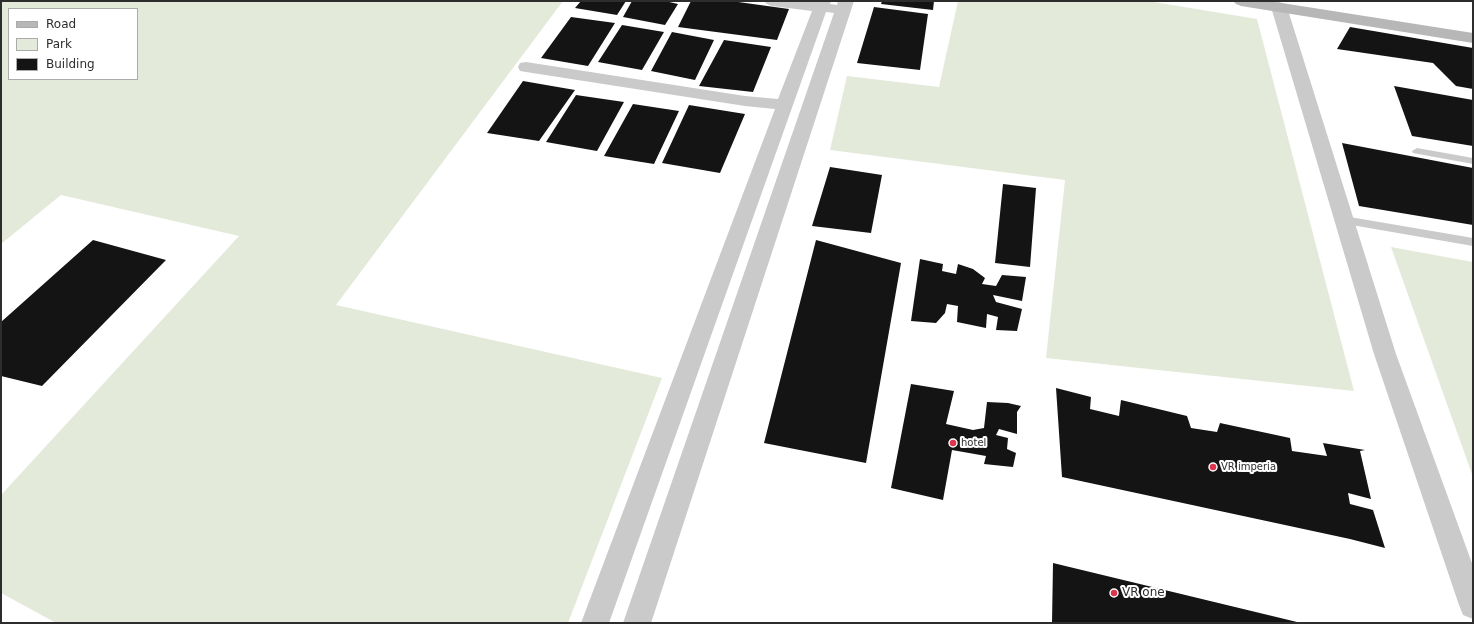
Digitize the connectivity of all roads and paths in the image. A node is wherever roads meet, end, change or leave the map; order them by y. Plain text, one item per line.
1 (772, 1) edge
2 (1241, 1) edge
3 (1309, 1) edge
4 (822, 4) edge
5 (844, 6) edge
6 (1279, 7) junction
7 (1473, 29) edge
8 (1473, 38) edge
9 (526, 67) dead end
10 (784, 106) junction
11 (776, 130) junction
12 (802, 134) junction
13 (1417, 151) dead end
14 (1473, 161) edge
15 (1344, 220) junction
16 (1473, 242) edge
17 (684, 379) junction
18 (717, 386) junction
19 (1473, 605) edge
20 (595, 623) edge
21 (638, 623) edge

1 - 4 street
2 - 6 street
3 - 7 street
4 - 5 street
4 - 10 street
5 - 12 street
6 - 8 street
6 - 15 street
9 - 10 street
10 - 11 street
11 - 12 street
11 - 17 street
12 - 18 street
13 - 14 lane
15 - 16 lane
15 - 19 street
17 - 18 street
17 - 20 street
18 - 21 street

